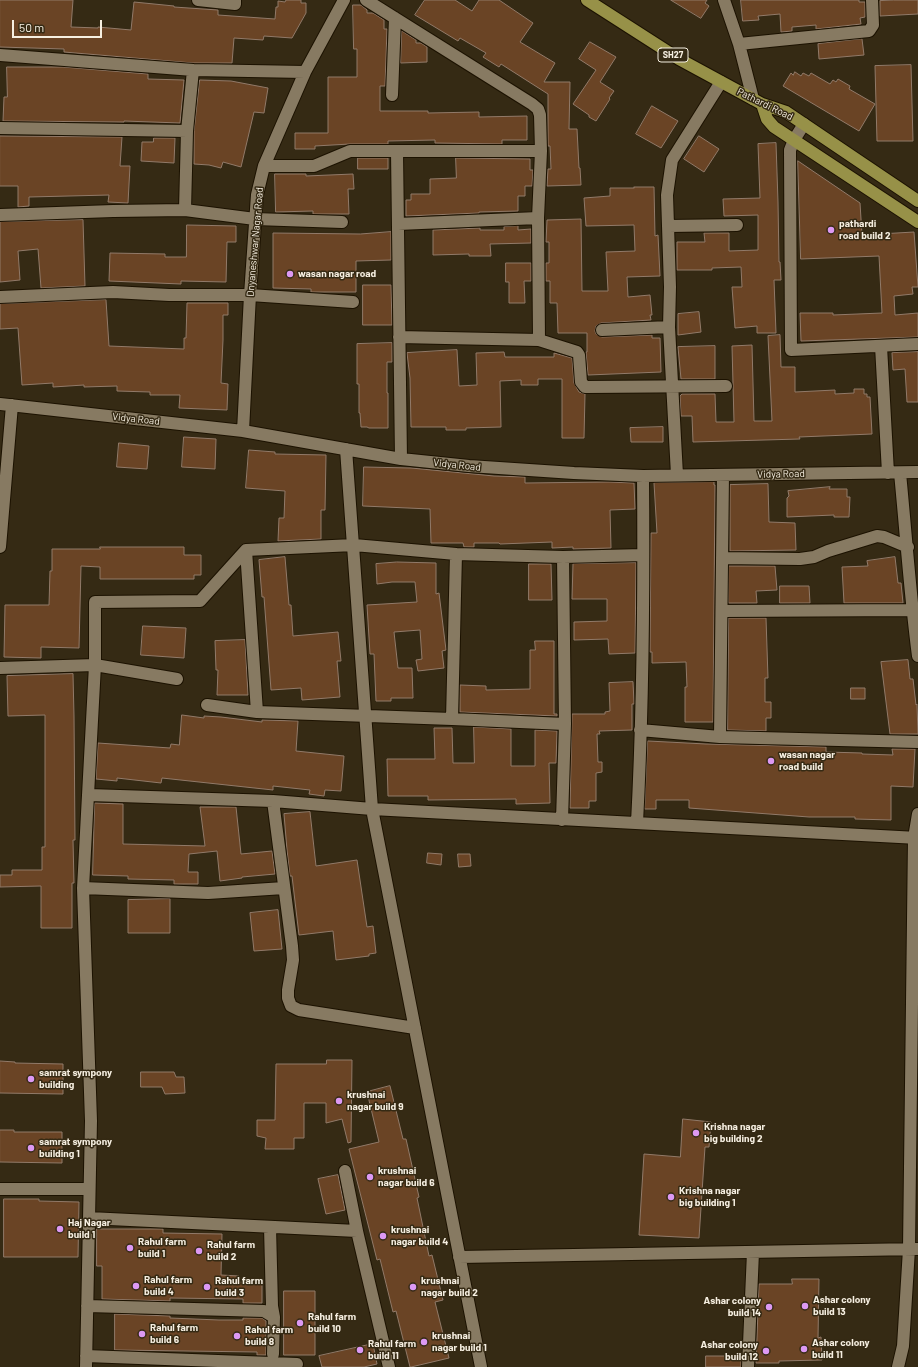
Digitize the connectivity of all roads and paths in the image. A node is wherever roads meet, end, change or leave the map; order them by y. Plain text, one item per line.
1 (198, 0) edge
2 (236, 0) edge
3 (344, 0) edge
4 (366, 0) edge
5 (587, 0) edge
6 (724, 0) edge
7 (872, 0) edge
8 (395, 18) junction
9 (739, 44) junction
10 (0, 55) edge
11 (193, 70) junction
12 (305, 72) junction
13 (721, 82) junction
14 (392, 95) dead end
15 (757, 101) junction
16 (804, 124) junction
17 (0, 128) edge
18 (187, 131) junction
19 (794, 140) junction
20 (541, 151) junction
21 (397, 152) junction
22 (264, 166) junction
23 (918, 201) edge
24 (185, 210) junction
25 (0, 215) edge
26 (538, 218) junction
27 (255, 219) junction
28 (342, 222) dead end
29 (918, 222) edge
30 (398, 224) junction
31 (737, 225) dead end
32 (668, 226) junction
33 (250, 295) junction
34 (0, 298) edge
35 (353, 302) dead end
36 (669, 328) junction
37 (602, 330) dead end
38 (399, 337) junction
39 (539, 340) junction
40 (918, 344) edge
41 (881, 346) junction
42 (726, 386) dead end
43 (672, 387) junction
44 (0, 404) edge
45 (12, 405) junction
46 (243, 431) junction
47 (346, 449) junction
48 (401, 459) junction
49 (918, 472) edge
50 (894, 473) junction
51 (677, 475) junction
52 (724, 475) junction
53 (643, 476) junction
54 (354, 545) junction
55 (0, 547) edge
56 (908, 547) junction
57 (246, 550) junction
58 (456, 554) junction
59 (643, 555) junction
60 (563, 556) junction
61 (722, 558) junction
62 (912, 610) junction
63 (722, 611) junction
64 (918, 656) edge
65 (96, 665) junction
66 (0, 668) edge
67 (177, 679) dead end
68 (207, 705) dead end
69 (257, 712) junction
70 (366, 715) junction
71 (452, 719) junction
72 (565, 724) junction
73 (640, 730) junction
74 (720, 737) junction
75 (918, 742) edge
76 (89, 794) junction
77 (273, 801) junction
78 (372, 809) junction
79 (918, 814) edge
80 (562, 820) junction
81 (637, 823) junction
82 (916, 838) edge
83 (83, 888) junction
84 (284, 888) junction
85 (415, 1028) junction
86 (345, 1171) dead end
87 (0, 1189) edge
88 (89, 1189) junction
89 (89, 1218) junction
90 (270, 1227) junction
91 (357, 1231) junction
92 (914, 1249) edge
93 (752, 1252) junction
94 (459, 1257) junction
95 (87, 1306) junction
96 (274, 1317) junction
97 (274, 1354) dead end
98 (86, 1362) edge
99 (108, 1362) edge
100 (223, 1364) edge
101 (297, 1364) dead end
102 (389, 1367) edge
103 (481, 1367) edge
104 (748, 1367) edge
105 (898, 1367) edge

1 - 2 street
3 - 12 street, Dnyaneshwar Nagar Road
4 - 8 street
5 - 13 main road, Pathardi Road / SH27
6 - 9 street
7 - 9 street
8 - 14 street
8 - 20 street
9 - 15 street
10 - 11 street
11 - 12 street
11 - 18 street
12 - 22 street, Dnyaneshwar Nagar Road
13 - 15 main road, Pathardi Road / SH27
13 - 32 street
15 - 16 main road, Pathardi Road / SH27
15 - 19 main road
16 - 19 street
16 - 23 main road, Pathardi Road / SH27
17 - 18 street
18 - 24 street
19 - 29 main road
19 - 41 street
20 - 21 street
20 - 26 street
21 - 22 street
21 - 30 street
22 - 27 street, Dnyaneshwar Nagar Road
24 - 25 street
24 - 27 street
26 - 30 street
26 - 39 street
27 - 28 street
27 - 33 street, Dnyaneshwar Nagar Road
30 - 38 street
31 - 32 street
32 - 36 street
33 - 34 street
33 - 35 street
33 - 46 street, Dnyaneshwar Nagar Road
36 - 37 street
36 - 43 street
38 - 39 street
38 - 48 street
39 - 43 street
40 - 41 street
41 - 50 street
42 - 43 street
43 - 51 street
44 - 45 street, Vidya Road
45 - 46 street, Vidya Road
45 - 55 street
46 - 47 street, Vidya Road
47 - 48 street, Vidya Road
47 - 54 street
48 - 53 street, Vidya Road
49 - 50 street, Vidya Road
50 - 52 street, Vidya Road
50 - 56 street
51 - 52 street, Vidya Road
51 - 53 street, Vidya Road
52 - 61 street
53 - 59 street
54 - 57 street
54 - 58 street
54 - 70 street
56 - 61 street
56 - 62 street
57 - 65 street
57 - 69 street
58 - 60 street
58 - 71 street
59 - 60 street
59 - 73 street
60 - 72 street
61 - 63 street
62 - 63 street
62 - 64 street
63 - 74 street
65 - 66 street
65 - 67 street
65 - 76 street
68 - 69 street
69 - 70 street
70 - 71 street
70 - 78 street
71 - 72 street
72 - 80 street
73 - 74 street
73 - 81 street
74 - 75 street
76 - 77 street
76 - 83 street
77 - 78 street
77 - 84 street
78 - 80 street
78 - 85 street
79 - 82 street
80 - 81 street
81 - 82 street
82 - 92 street
83 - 84 street
83 - 88 street
84 - 85 street
85 - 94 street
86 - 91 street
87 - 88 street
88 - 89 street
89 - 90 street
89 - 95 street
90 - 91 street
90 - 96 street
91 - 102 street
92 - 93 street
92 - 105 street
93 - 94 street
93 - 104 street
94 - 103 street
95 - 96 street
95 - 98 street
96 - 97 street
98 - 99 street
99 - 100 street
100 - 101 street

